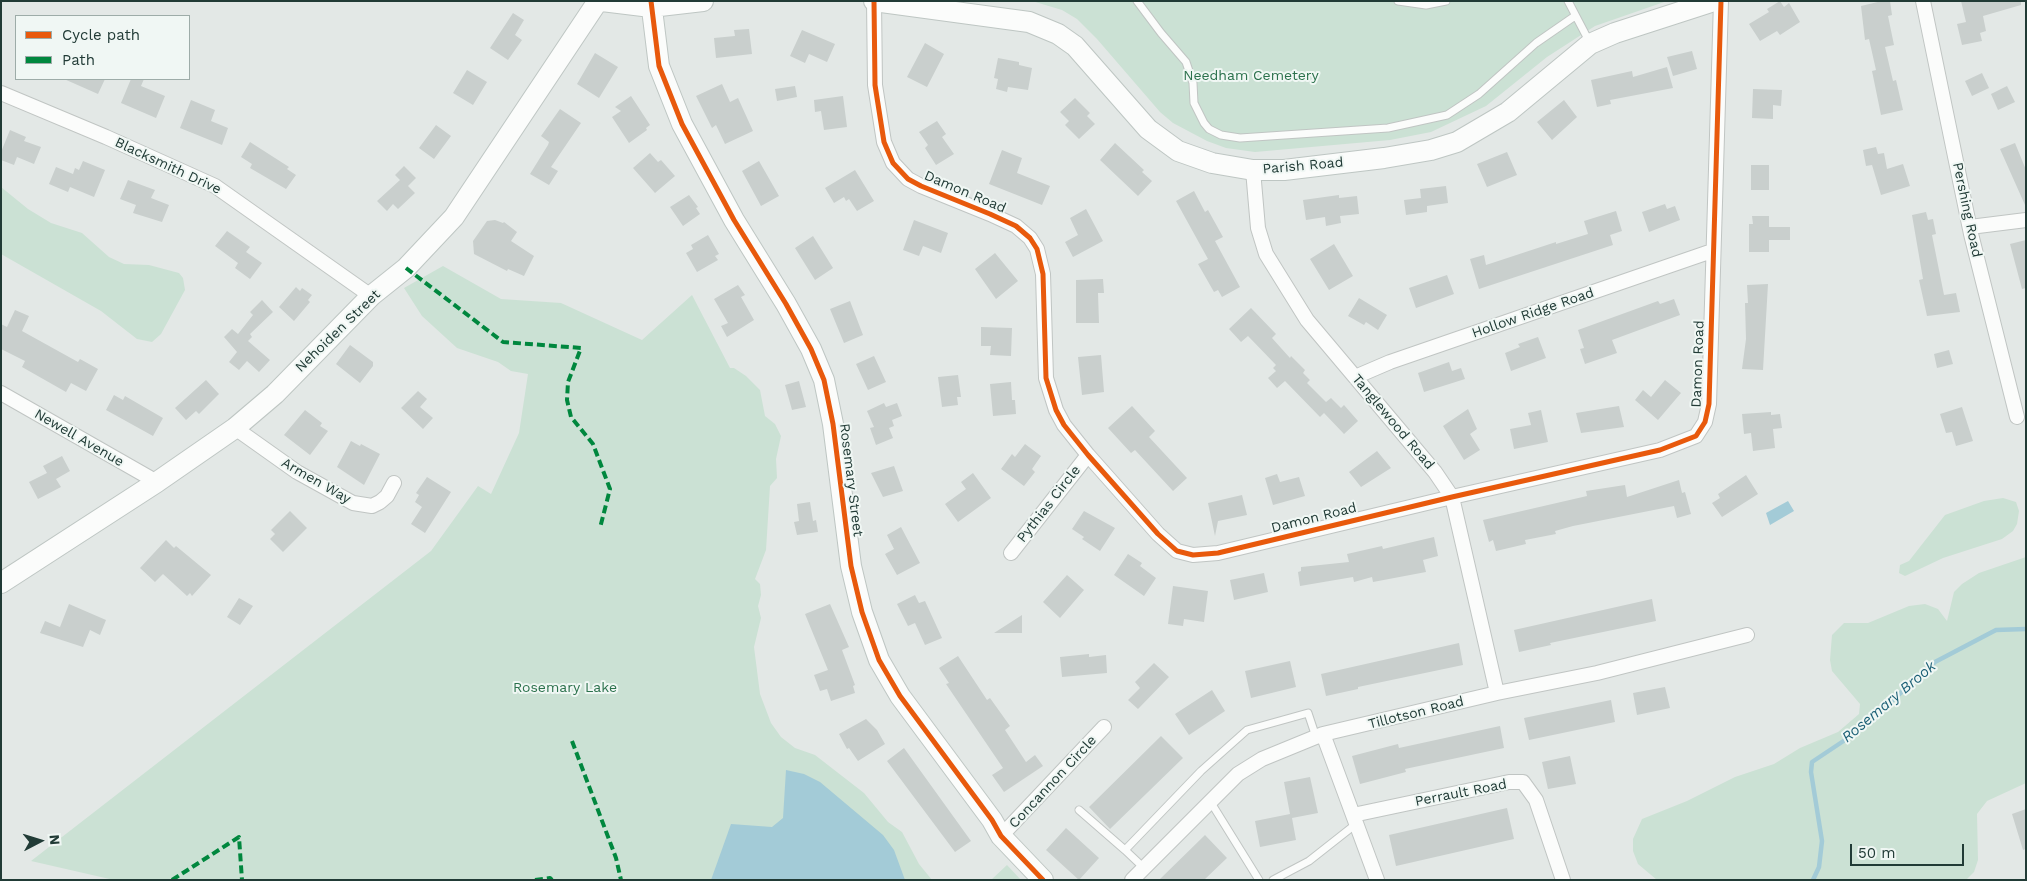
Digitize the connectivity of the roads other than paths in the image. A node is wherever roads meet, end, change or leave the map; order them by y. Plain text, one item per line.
1 (598, 1) edge
2 (602, 1) edge
3 (702, 1) edge
4 (874, 1) edge
5 (1137, 1) edge
6 (1398, 1) edge
7 (1446, 1) edge
8 (1568, 1) edge
9 (1714, 1) edge
10 (1722, 1) edge
11 (1923, 1) edge
12 (651, 4) edge
13 (1575, 16) junction
14 (1590, 44) junction
15 (1, 93) edge
16 (1253, 170) junction
17 (2026, 220) edge
18 (1970, 227) junction
19 (1712, 250) junction
20 (371, 296) junction
21 (1355, 377) junction
22 (1, 393) edge
23 (2018, 417) dead end
24 (235, 428) junction
25 (1088, 455) junction
26 (158, 482) junction
27 (394, 483) dead end
28 (1452, 497) junction
29 (1011, 553) dead end
30 (1, 583) edge
31 (1747, 635) dead end
32 (1497, 693) junction
33 (1104, 727) dead end
34 (1320, 736) junction
35 (1209, 801) junction
36 (1080, 810) dead end
37 (1355, 820) junction
38 (1001, 836) junction
39 (1125, 850) junction
40 (1144, 868) junction
41 (1043, 880) edge
42 (1132, 880) edge
43 (1259, 880) edge
44 (1273, 880) edge
45 (1377, 880) edge
46 (1564, 880) edge

1 - 20 street, Nehoiden Street
2 - 12 street
3 - 12 street
4 - 16 street, Parish Road
4 - 25 street, Damon Road
5 - 13 lane
6 - 7 lane
8 - 13 lane
9 - 14 street, Parish Road
10 - 19 street, Damon Road
11 - 18 street, Pershing Road
12 - 38 street, Rosemary Street
13 - 14 lane
14 - 16 street, Parish Road
15 - 20 street, Blacksmith Drive
16 - 21 street, Tanglewood Road
17 - 18 street
18 - 23 street, Pershing Road
19 - 21 street, Hollow Ridge Road
19 - 28 street, Damon Road
20 - 24 street, Nehoiden Street
21 - 28 street, Tanglewood Road
22 - 26 street, Newell Avenue
24 - 26 street, Nehoiden Street
24 - 27 street, Armen Way
25 - 28 street, Damon Road
25 - 29 street, Pythias Circle
26 - 30 street, Nehoiden Street
28 - 32 street, Tanglewood Road
31 - 32 street, Tillotson Road
32 - 34 street, Tillotson Road
33 - 38 street, Concannon Circle
34 - 35 street, Tillotson Road
34 - 37 street
34 - 39 lane
35 - 40 street, Tillotson Road
35 - 43 lane
36 - 39 lane
37 - 44 lane
37 - 45 street
37 - 46 street, Perrault Road
38 - 41 street, Rosemary Street
39 - 40 lane
40 - 42 street, Tillotson Road

